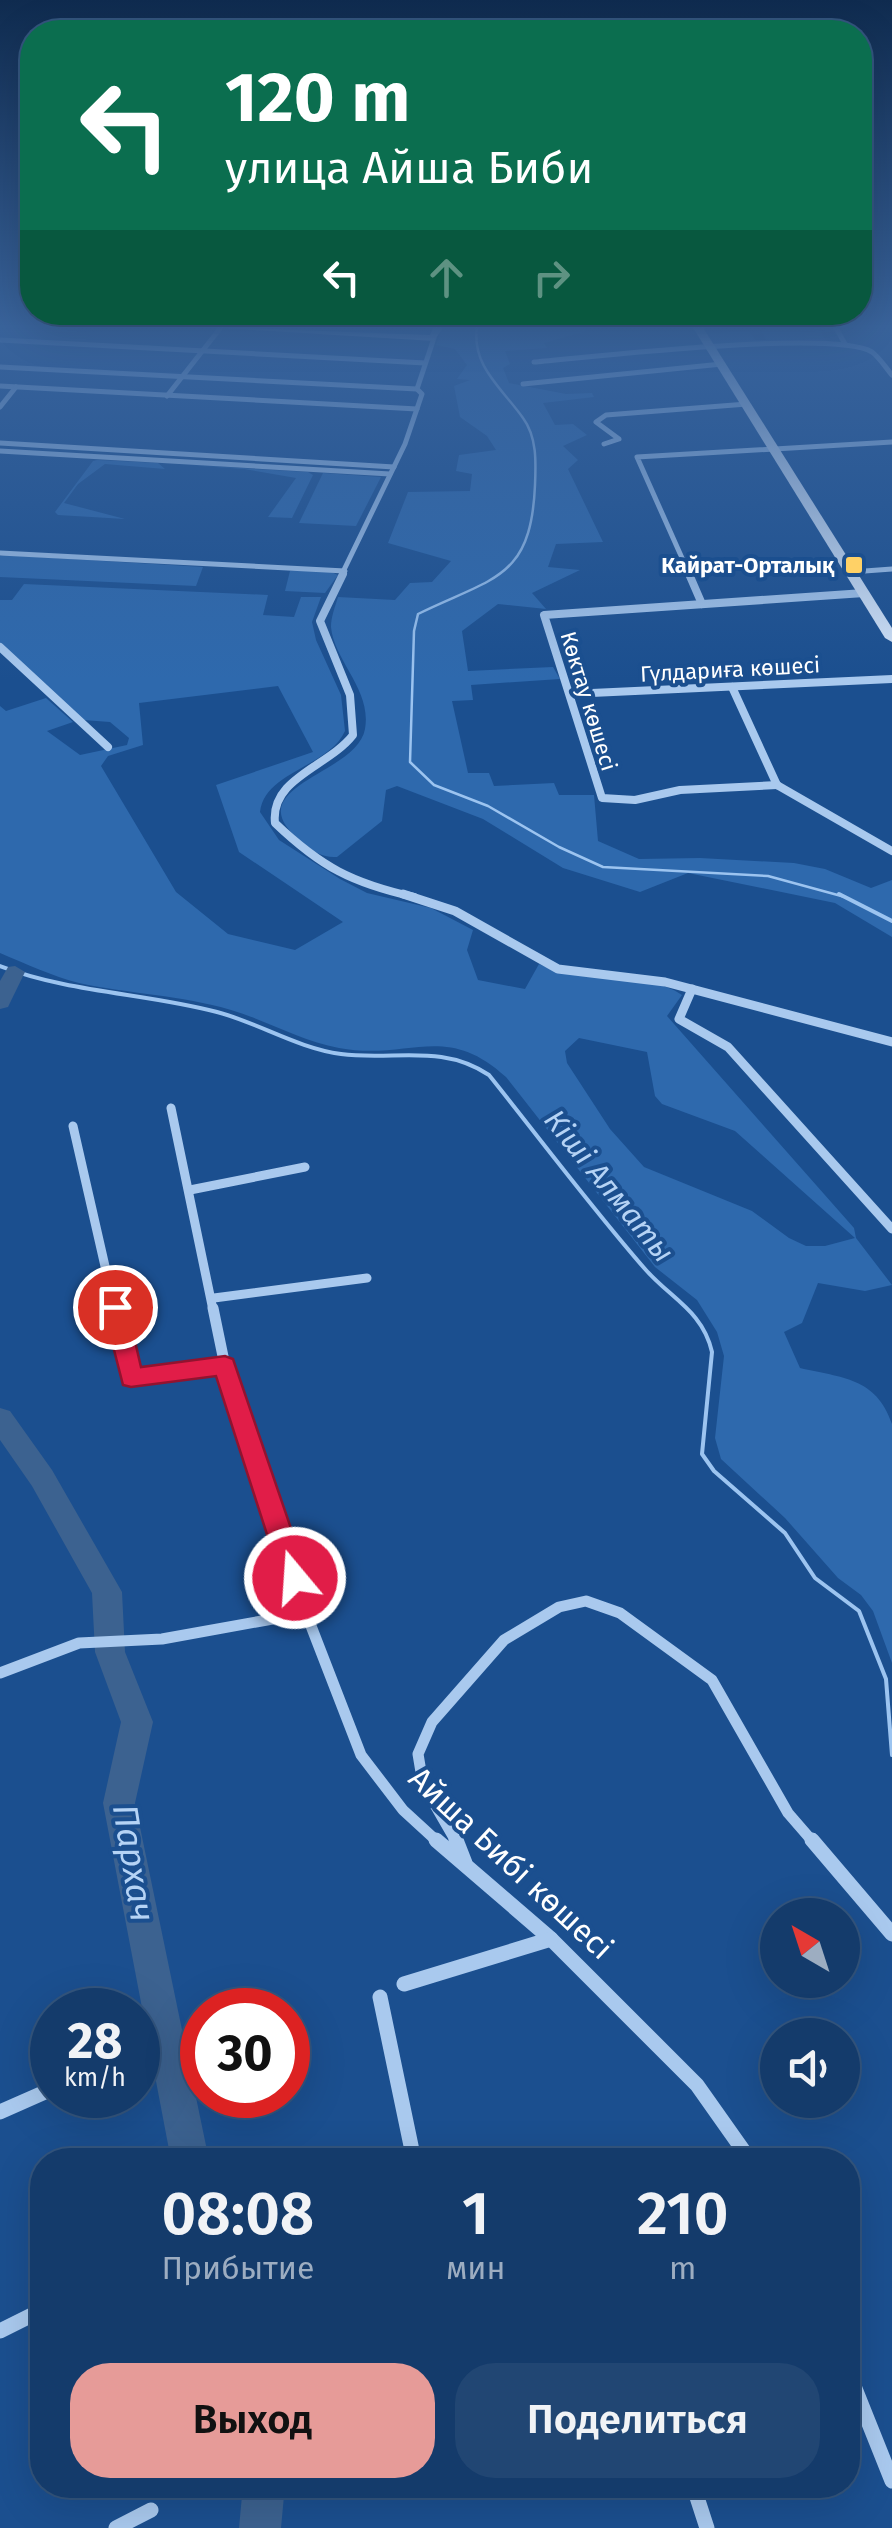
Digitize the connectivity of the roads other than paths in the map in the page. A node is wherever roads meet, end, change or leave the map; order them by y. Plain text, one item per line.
1 (403, 444) edge
2 (772, 444) edge
3 (845, 444) edge
4 (0, 447) edge
5 (774, 447) junction
6 (392, 470) junction
7 (0, 553) edge
8 (344, 570) junction
9 (892, 570) edge
10 (851, 572) junction
11 (864, 593) junction
12 (702, 604) junction
13 (892, 638) edge
14 (0, 646) edge
15 (892, 680) edge
16 (732, 687) junction
17 (570, 694) junction
18 (108, 746) dead end
19 (778, 785) junction
20 (892, 851) edge
21 (692, 988) junction
22 (892, 1042) edge
23 (171, 1108) dead end
24 (73, 1126) dead end
25 (305, 1166) dead end
26 (190, 1190) junction
27 (892, 1229) edge
28 (367, 1278) dead end
29 (214, 1298) junction
30 (225, 1366) junction
31 (306, 1613) junction
32 (0, 1673) edge
33 (468, 1870) junction
34 (892, 1934) edge
35 (551, 1939) junction
36 (404, 1984) dead end
37 (380, 1997) dead end
38 (30, 2099) edge
39 (0, 2112) edge
40 (411, 2148) edge
41 (741, 2148) edge
42 (30, 2316) edge
43 (0, 2331) edge
44 (860, 2401) edge
45 (892, 2481) edge
46 (697, 2498) edge
47 (152, 2510) dead end
48 (116, 2528) edge
49 (707, 2528) edge

1 - 6 street
2 - 5 street
3 - 5 street
4 - 6 street
4 - 6 street
5 - 10 street
5 - 12 street
6 - 8 street
7 - 8 street
8 - 21 street
9 - 10 street
10 - 11 street
11 - 12 street
11 - 13 street
12 - 17 street, Көктау көшесі
14 - 18 street
15 - 16 street, Гүлдариға көшесі
16 - 17 street, Гүлдариға көшесі
16 - 19 street
17 - 19 street, Көктау көшесі
19 - 20 street
21 - 22 street
21 - 27 street
23 - 26 street, Айша Бибі көшесі
24 - 30 street
25 - 26 street
26 - 29 street, Айша Бибі көшесі
28 - 29 street
29 - 30 street, Айша Бибі көшесі
30 - 31 street, Айша Бибі көшесі
31 - 32 street
31 - 33 street, Айша Бибі көшесі
33 - 34 street
33 - 35 street, Айша Бибі көшесі
35 - 36 street
35 - 41 street, Айша Бибі көшесі
37 - 40 street
38 - 39 street
42 - 43 street
44 - 45 street
46 - 49 street
47 - 48 street

